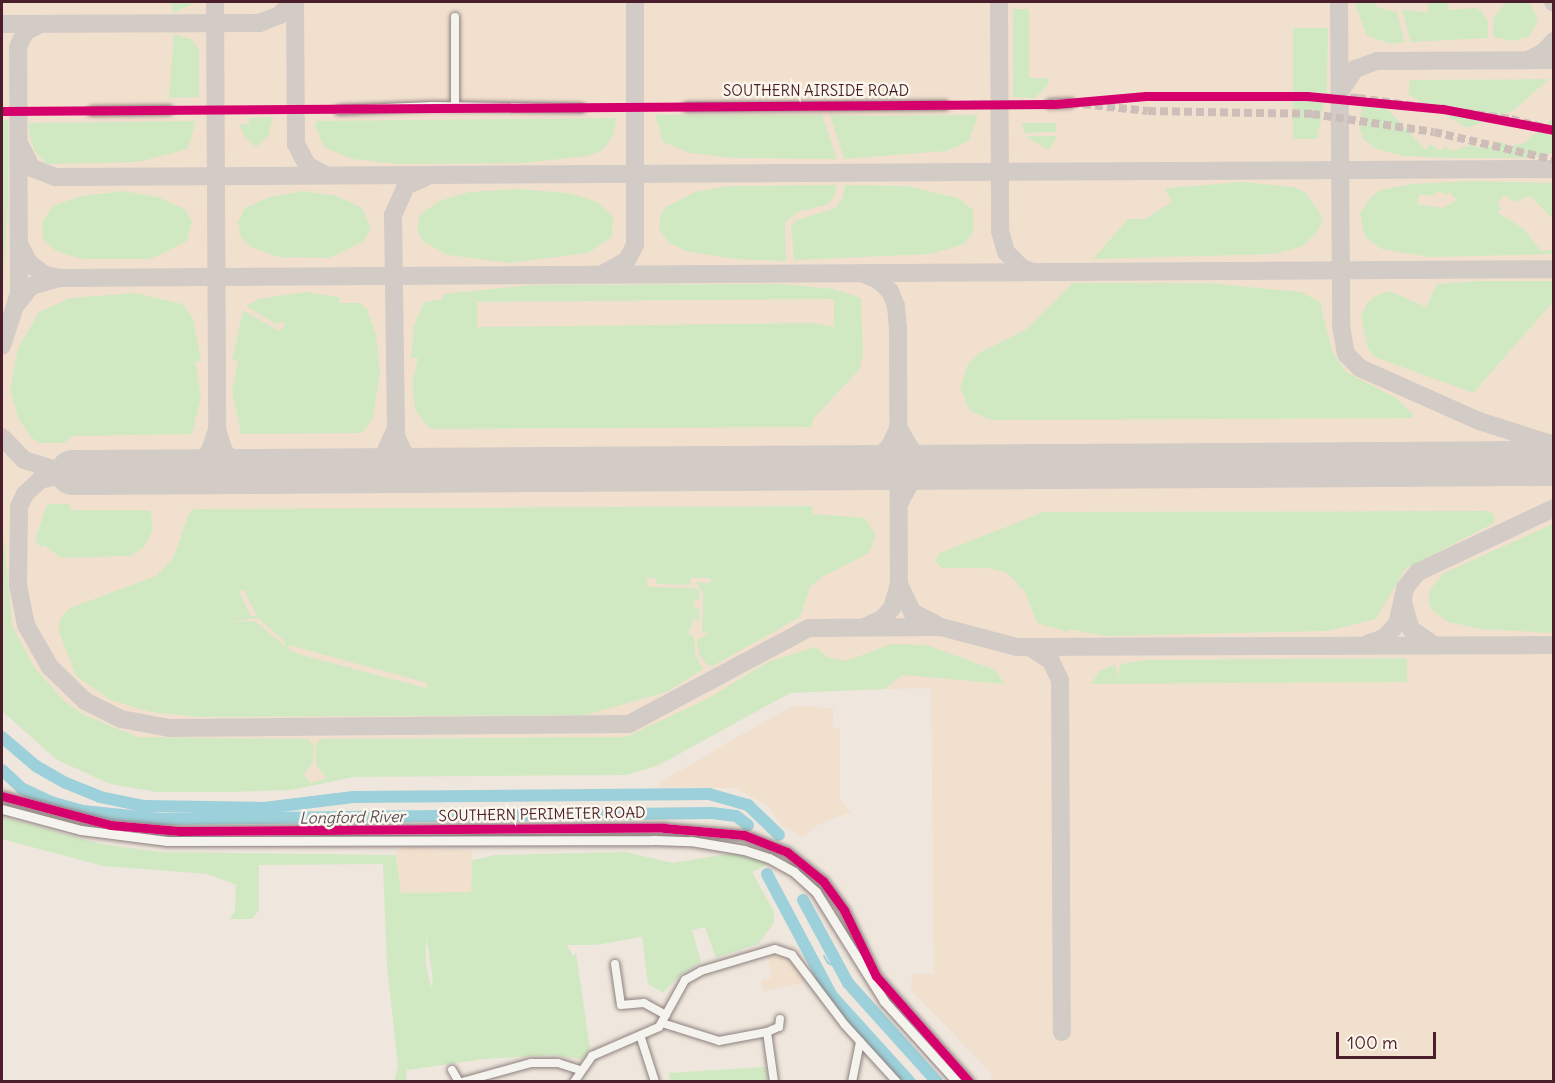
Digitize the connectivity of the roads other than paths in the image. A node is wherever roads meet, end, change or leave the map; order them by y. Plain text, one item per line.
1 (455, 17) dead end
2 (1050, 104) tunnel mouth
3 (1071, 104) tunnel mouth
4 (945, 105) tunnel mouth
5 (454, 106) junction
6 (687, 107) tunnel mouth
7 (581, 108) tunnel mouth
8 (169, 110) tunnel mouth
9 (339, 110) tunnel mouth
10 (92, 111) tunnel mouth
11 (2, 796) edge
12 (2, 809) edge
13 (615, 964) dead end
14 (666, 1014) junction
15 (780, 1019) dead end
16 (662, 1023) junction
17 (767, 1032) junction
18 (641, 1038) junction
19 (860, 1042) junction
20 (452, 1070) dead end
21 (579, 1070) junction
22 (461, 1082) edge
23 (574, 1082) edge
24 (655, 1082) edge
25 (774, 1082) edge
26 (852, 1082) edge
27 (897, 1082) edge
28 (957, 1082) edge
29 (969, 1082) edge

1 - 5 street
2 - 3 street
4 - 6 street, SOUTHERN AIRSIDE ROAD
5 - 7 street
5 - 9 street
8 - 10 street
11 - 29 street, SOUTHERN PERIMETER ROAD
12 - 28 street, SOUTHERN PERIMETER ROAD
13 - 14 street
14 - 16 street
14 - 19 street
15 - 17 street
16 - 17 street
16 - 18 street
17 - 25 street
18 - 21 street
18 - 24 street
19 - 26 street
19 - 27 street
20 - 22 street
21 - 22 street
21 - 23 street

